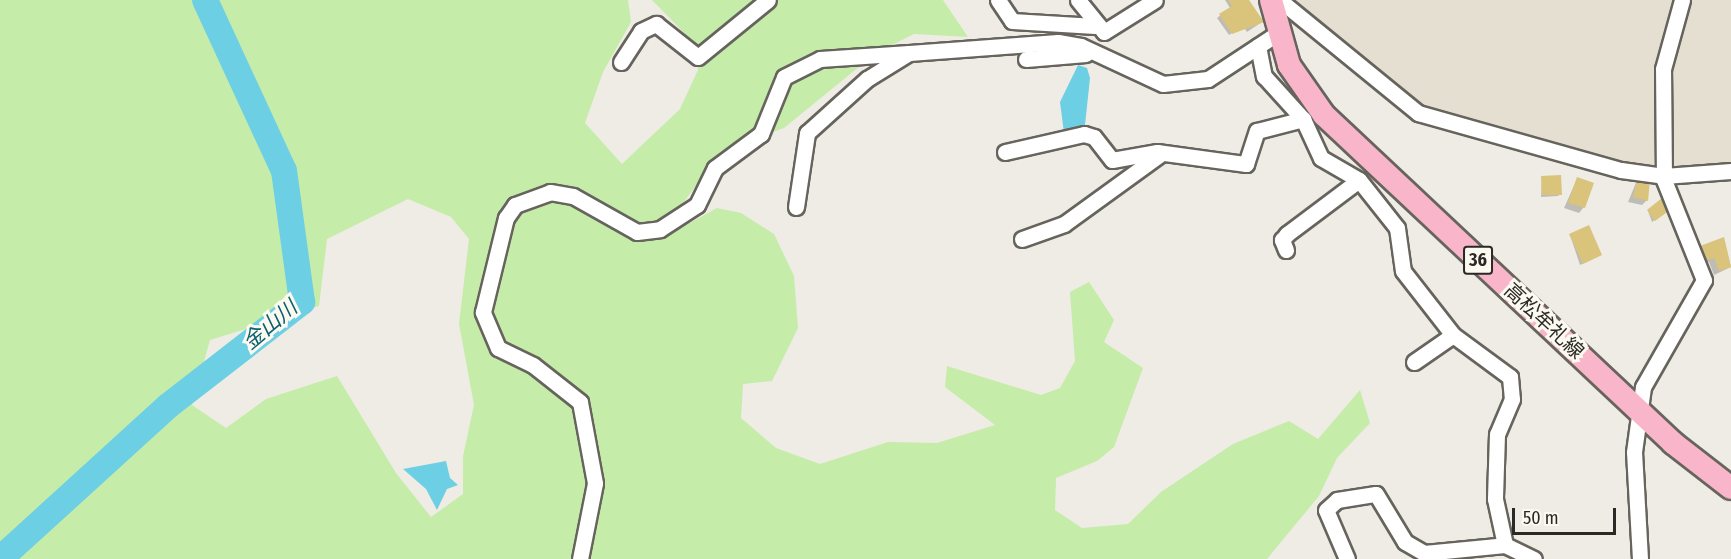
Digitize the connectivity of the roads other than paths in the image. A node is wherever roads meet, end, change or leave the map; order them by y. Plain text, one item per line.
1 (768, 0) edge
2 (998, 0) edge
3 (1078, 0) edge
4 (1155, 0) edge
5 (1682, 0) edge
6 (1277, 1) edge
7 (1095, 26) junction
8 (1278, 33) junction
9 (1258, 46) junction
10 (909, 52) junction
11 (1095, 54) junction
12 (1026, 59) dead end
13 (621, 62) dead end
14 (1302, 118) junction
15 (1005, 152) dead end
16 (1162, 153) junction
17 (1731, 171) edge
18 (1664, 176) junction
19 (1359, 180) junction
20 (796, 207) dead end
21 (1022, 239) dead end
22 (1286, 250) dead end
23 (1453, 335) junction
24 (1414, 362) dead end
25 (1638, 408) junction
26 (1731, 488) edge
27 (1505, 545) junction
28 (1462, 556) edge
29 (580, 559) edge
30 (1347, 559) edge
31 (1534, 559) edge
32 (1640, 559) edge

1 - 13 street
2 - 7 street
3 - 7 street
4 - 7 street
5 - 18 street
6 - 8 main road, 高松牟礼線 / 36
6 - 18 street
8 - 9 street
8 - 25 main road, 高松牟礼線 / 36
9 - 11 street
9 - 14 street
10 - 11 street
10 - 20 street
10 - 29 street
11 - 12 street
14 - 16 street
14 - 19 street
15 - 16 street
16 - 21 street
17 - 18 street
18 - 25 street
19 - 22 street
19 - 23 street
23 - 24 street
23 - 27 street
25 - 26 main road, 高松牟礼線 / 36
25 - 32 street
27 - 28 street
27 - 31 street
28 - 30 street

